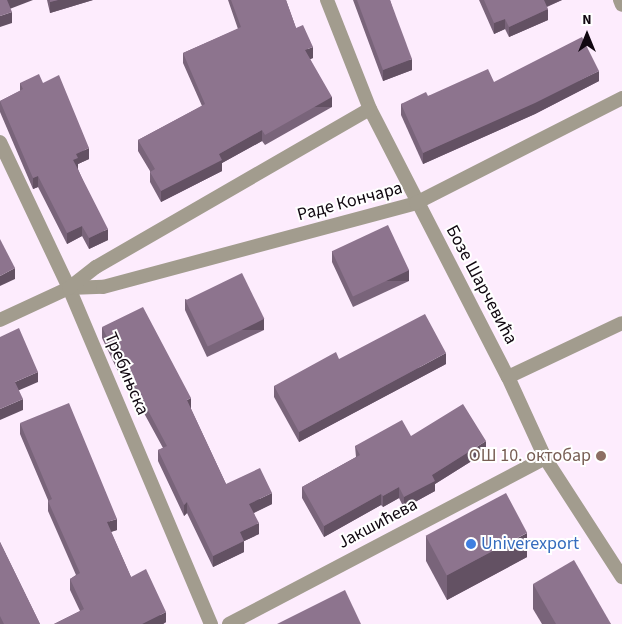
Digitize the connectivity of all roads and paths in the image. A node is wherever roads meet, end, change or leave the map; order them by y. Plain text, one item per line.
1 (327, 0) edge
2 (620, 0) edge
3 (622, 5) edge
4 (622, 98) edge
5 (370, 109) junction
6 (0, 142) edge
7 (416, 203) junction
8 (69, 288) junction
9 (0, 320) edge
10 (622, 323) edge
11 (508, 378) junction
12 (545, 458) junction
13 (622, 577) edge
14 (211, 624) edge
15 (229, 624) edge

1 - 5 street, Бозе Шарчевића
2 - 3 street
4 - 7 street, Раде Кончара
5 - 7 street, Бозе Шарчевића
5 - 8 street, Раде Кончара
6 - 8 street, Требињска
7 - 8 street, Раде Кончара
7 - 11 street, Бозе Шарчевића
8 - 9 street, Раде Кончара
8 - 14 street, Требињска
10 - 11 street
11 - 12 street, Бозе Шарчевића
12 - 13 street, Бозе Шарчевића
12 - 15 street, Јакшићева

